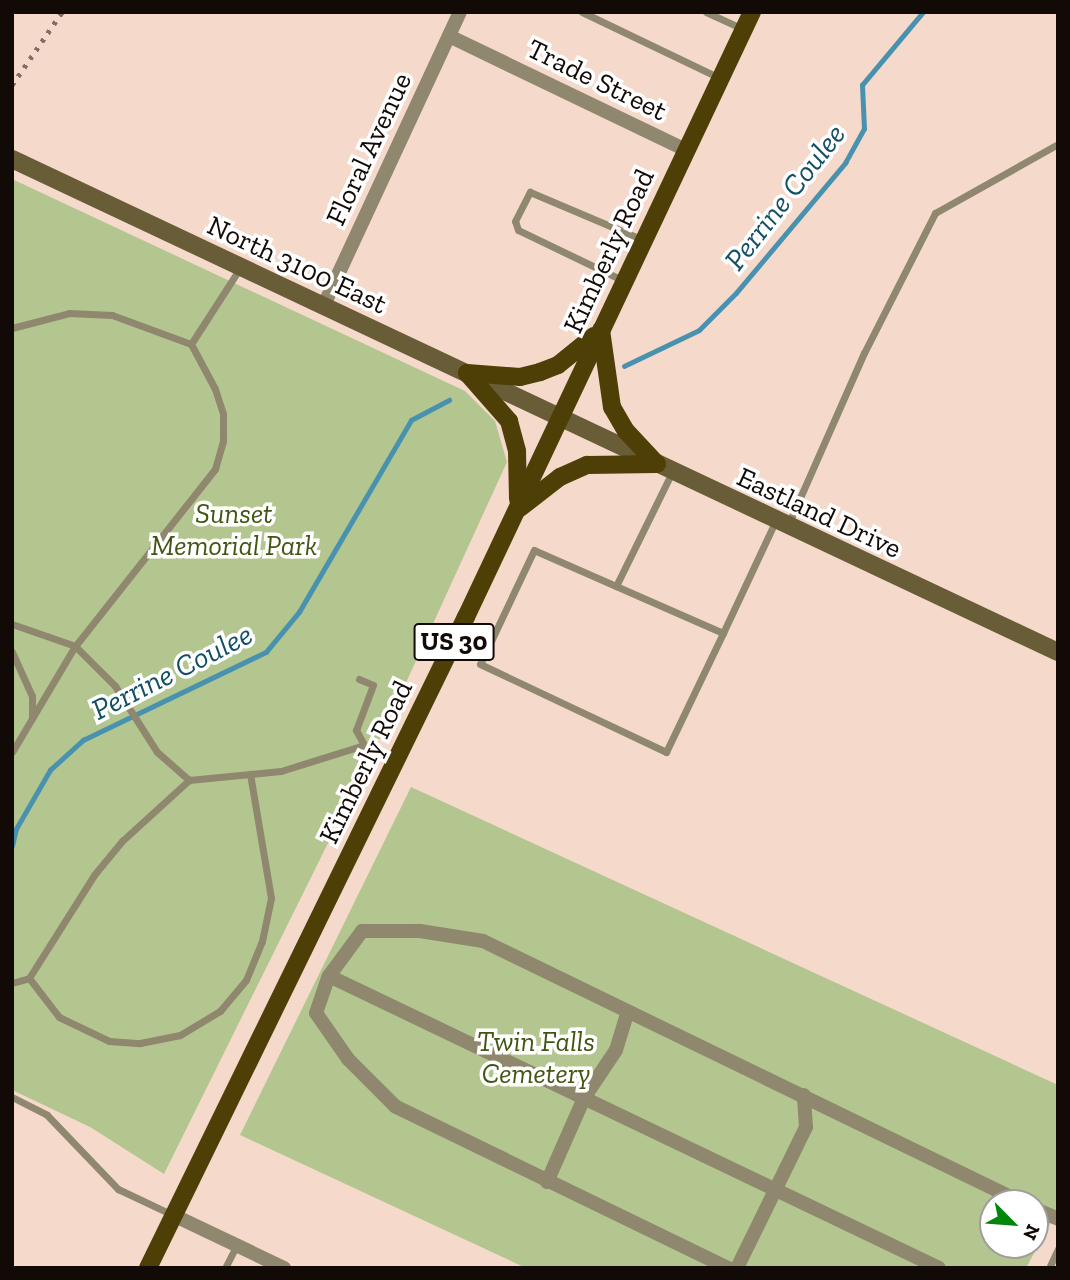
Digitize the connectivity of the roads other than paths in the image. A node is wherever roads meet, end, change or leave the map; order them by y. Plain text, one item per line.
1 (460, 12) edge
2 (582, 12) edge
3 (706, 12) edge
4 (752, 12) edge
5 (744, 29) junction
6 (449, 36) junction
7 (720, 78) junction
8 (1058, 144) edge
9 (686, 150) junction
10 (12, 159) edge
11 (643, 240) junction
12 (241, 267) junction
13 (623, 281) junction
14 (323, 307) junction
15 (12, 328) edge
16 (601, 330) junction
17 (191, 344) junction
18 (467, 373) junction
19 (559, 418) junction
20 (665, 468) junction
21 (517, 510) junction
22 (781, 524) junction
23 (616, 586) junction
24 (12, 624) edge
25 (723, 633) junction
26 (75, 646) junction
27 (12, 652) edge
28 (1058, 652) edge
29 (359, 679) dead end
30 (32, 718) junction
31 (364, 745) junction
32 (12, 752) edge
33 (396, 759) junction
34 (250, 774) junction
35 (189, 780) junction
36 (329, 976) junction
37 (29, 978) junction
38 (12, 983) edge
39 (627, 1013) junction
40 (804, 1095) junction
41 (12, 1097) edge
42 (584, 1098) junction
43 (547, 1182) junction
44 (774, 1189) junction
45 (995, 1189) edge
46 (173, 1215) junction
47 (236, 1246) junction
48 (1058, 1249) edge
49 (148, 1268) edge
50 (225, 1268) edge
51 (284, 1268) edge
52 (728, 1268) edge
53 (737, 1268) edge
54 (939, 1268) edge
55 (1049, 1268) edge

1 - 6 street, Floral Avenue
2 - 7 lane
3 - 5 lane
4 - 5 main road, Kimberly Road / US 30
5 - 7 main road, Kimberly Road / US 30
6 - 9 street, Trade Street
6 - 14 street, Floral Avenue
7 - 9 main road, Kimberly Road / US 30
8 - 22 lane
9 - 11 main road, Kimberly Road / US 30
10 - 12 main road, North 3100 East
11 - 13 main road, Kimberly Road / US 30
11 - 13 lane
12 - 14 main road, North 3100 East
12 - 17 lane
13 - 16 main road, Kimberly Road / US 30
14 - 18 main road, North 3100 East
15 - 17 lane
16 - 18 main road
16 - 19 main road, Kimberly Road / US 30
16 - 20 main road
17 - 26 lane
18 - 19 main road, North 3100 East
18 - 21 main road
19 - 20 main road, Eastland Drive
19 - 21 main road, Kimberly Road / US 30
20 - 21 main road
20 - 22 main road, Eastland Drive
20 - 23 lane
21 - 33 main road, Kimberly Road / US 30
22 - 25 lane
22 - 28 main road, Eastland Drive
23 - 25 lane
23 - 25 lane
24 - 26 lane
26 - 30 lane
26 - 35 lane
27 - 30 lane
29 - 31 lane
30 - 32 lane
31 - 33 lane
31 - 34 lane
33 - 46 main road, Kimberly Road / US 30
34 - 35 lane
34 - 37 lane
35 - 37 lane
36 - 39 street
36 - 42 street
36 - 43 street
37 - 38 lane
39 - 40 street
39 - 42 street
40 - 44 street
40 - 45 street
41 - 46 lane
42 - 43 street
42 - 44 street
43 - 52 street
44 - 53 street
44 - 54 street
46 - 47 street
46 - 49 main road, Kimberly Road / US 30
47 - 50 lane
47 - 51 street
48 - 55 lane

